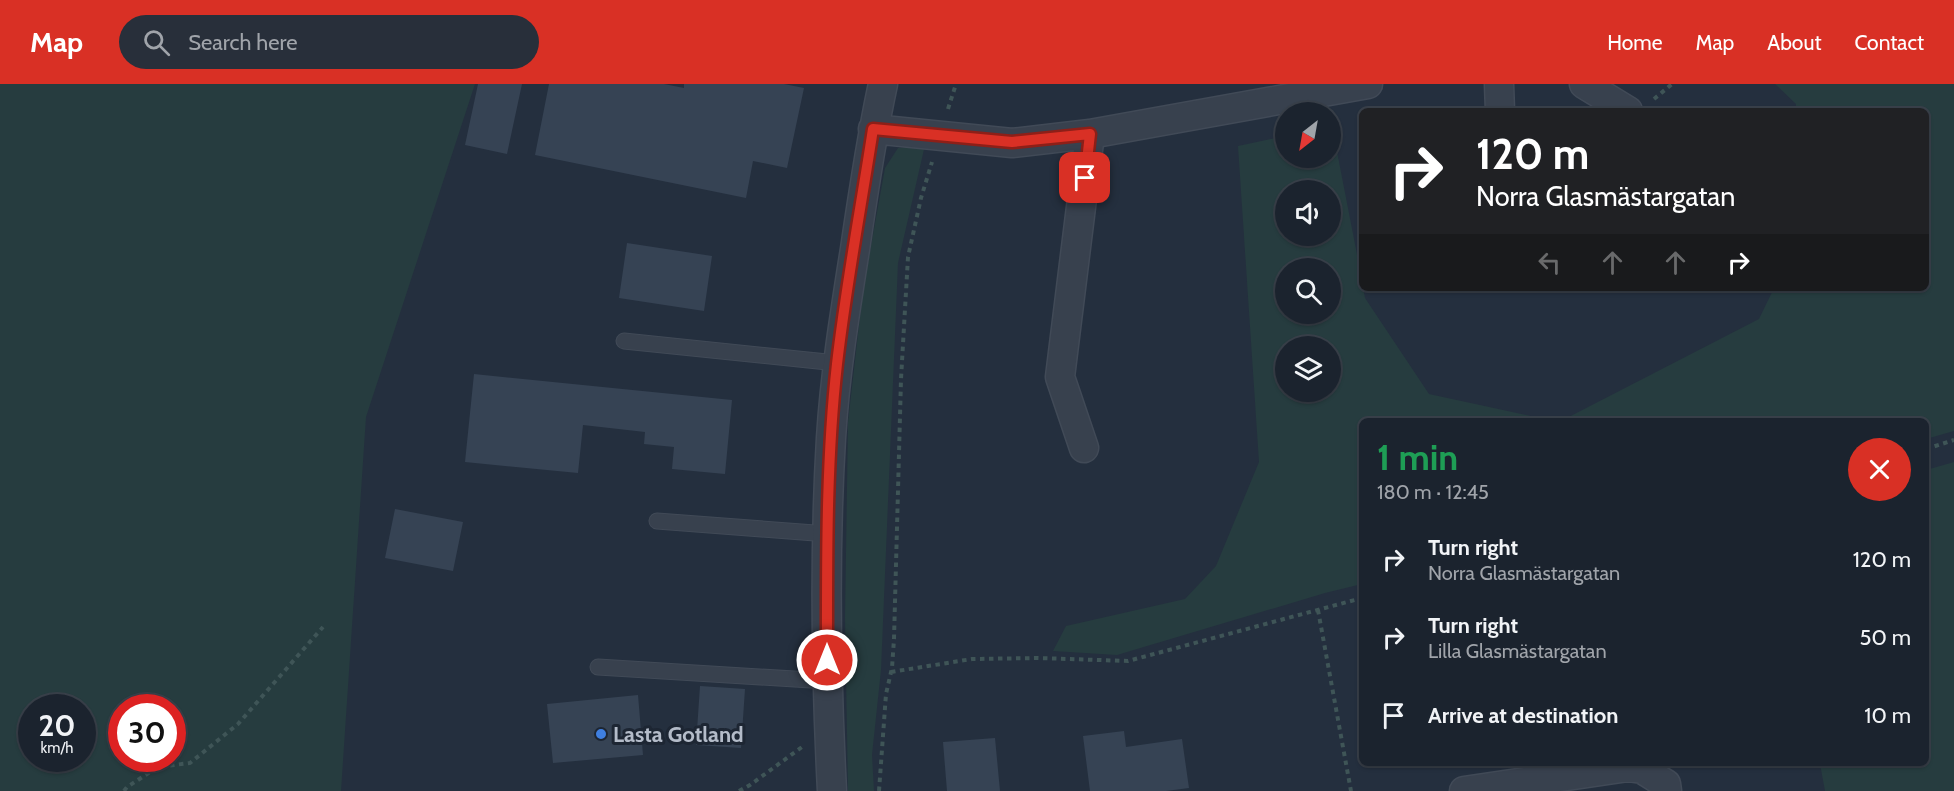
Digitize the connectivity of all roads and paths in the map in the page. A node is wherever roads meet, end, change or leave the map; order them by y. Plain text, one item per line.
1 (883, 84) edge
2 (956, 84) edge
3 (1368, 84) edge
4 (1499, 84) edge
5 (1584, 84) edge
6 (1500, 108) edge
7 (1623, 108) edge
8 (873, 129) junction
9 (1090, 134) junction
10 (940, 135) junction
11 (624, 341) dead end
12 (837, 363) junction
13 (1954, 440) edge
14 (1084, 448) dead end
15 (1929, 448) edge
16 (657, 521) dead end
17 (828, 534) junction
18 (1359, 599) edge
19 (1318, 610) junction
20 (323, 627) dead end
21 (598, 667) dead end
22 (891, 672) junction
23 (827, 681) junction
24 (829, 727) junction
25 (124, 791) edge
26 (739, 791) edge
27 (832, 791) edge
28 (879, 791) edge
29 (1351, 791) edge
30 (1464, 791) edge
31 (1667, 791) edge

1 - 8 street
2 - 10 path
3 - 9 street
4 - 6 street
5 - 7 street
8 - 10 street
8 - 12 street
9 - 10 street
9 - 14 street
10 - 22 path
11 - 12 lane
12 - 17 street
13 - 15 path
16 - 17 lane
17 - 23 street
18 - 19 path
19 - 22 path
19 - 29 path
20 - 25 path
21 - 23 lane
22 - 28 path
23 - 24 street
24 - 26 path
24 - 27 street
30 - 31 street

